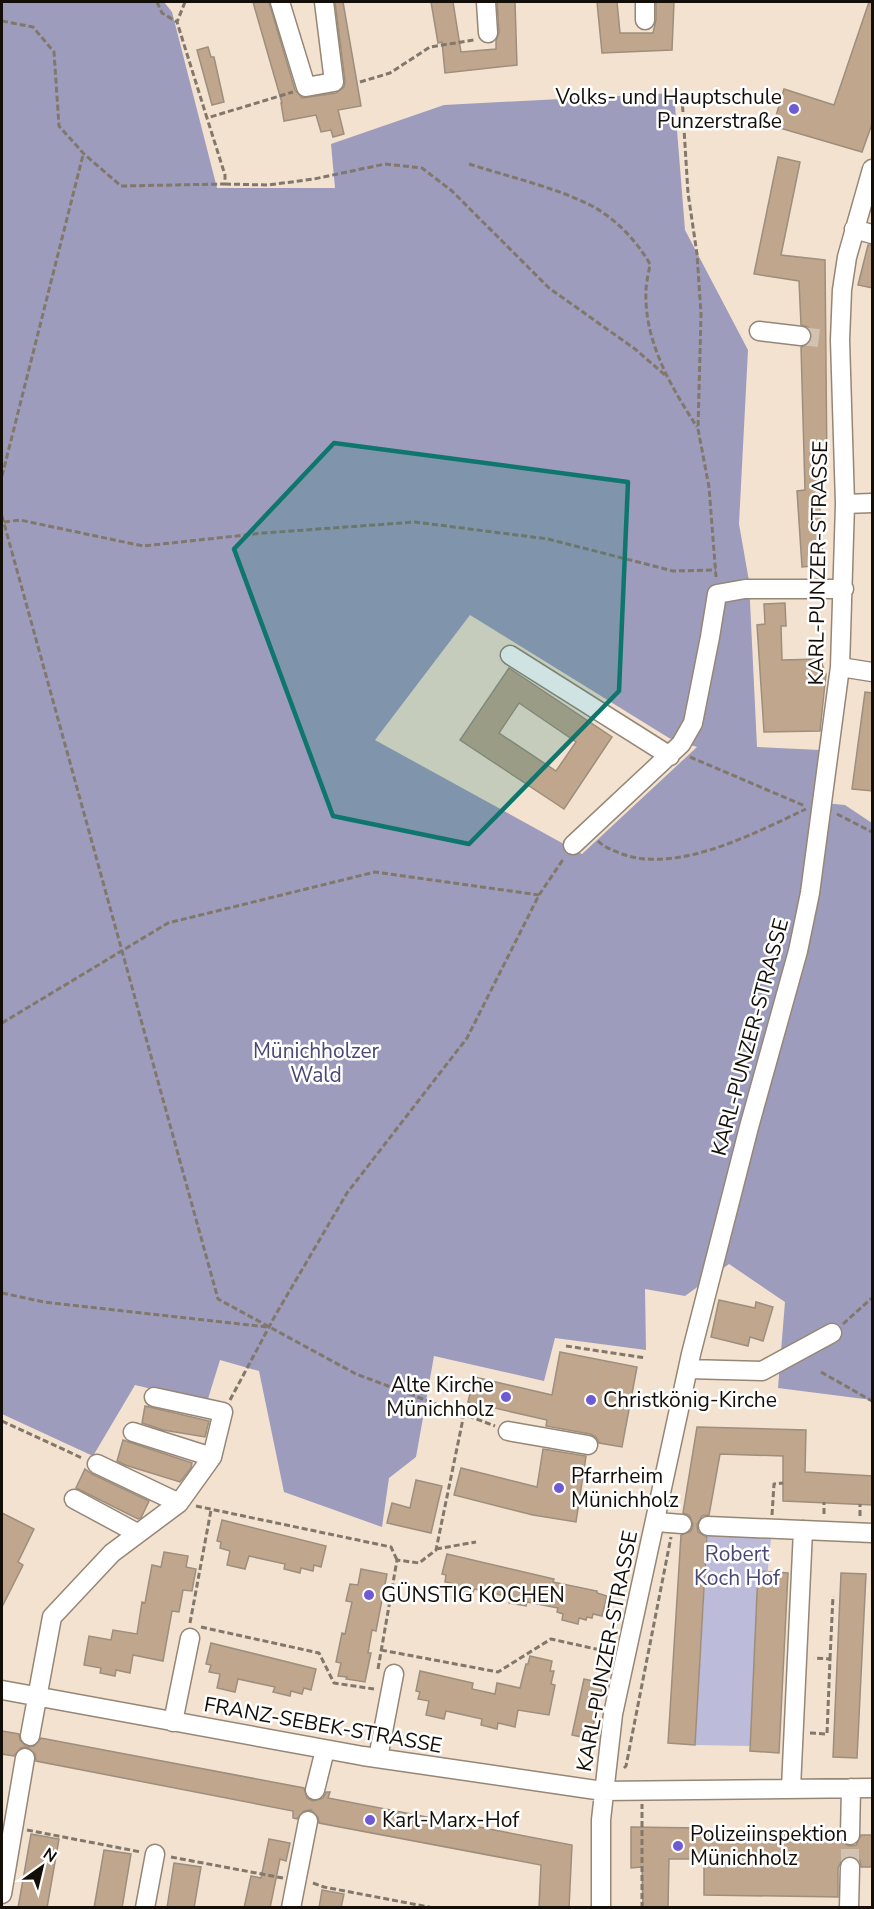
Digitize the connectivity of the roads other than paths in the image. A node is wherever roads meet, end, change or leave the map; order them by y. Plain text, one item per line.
1 (280, 2) edge
2 (324, 2) edge
3 (486, 2) edge
4 (489, 33) road end
5 (873, 169) edge
6 (854, 229) junction
7 (873, 234) edge
8 (759, 332) dead end
9 (801, 336) tunnel mouth
10 (873, 503) edge
11 (845, 504) junction
12 (844, 589) junction
13 (510, 655) dead end
14 (840, 668) junction
15 (873, 672) edge
16 (673, 753) junction
17 (573, 845) road end
18 (832, 1333) road end
19 (685, 1360) junction
20 (154, 1398) dead end
21 (508, 1431) road end
22 (133, 1432) dead end
23 (588, 1445) dead end
24 (212, 1457) junction
25 (97, 1464) road end
26 (74, 1499) dead end
27 (179, 1503) junction
28 (708, 1526) dead end
29 (803, 1530) junction
30 (137, 1533) junction
31 (873, 1533) edge
32 (187, 1629) road end
33 (382, 1674) road end
34 (2, 1690) edge
35 (36, 1697) junction
36 (173, 1722) junction
37 (30, 1736) dead end
38 (325, 1750) junction
39 (25, 1758) dead end
40 (378, 1758) junction
41 (790, 1788) junction
42 (851, 1788) junction
43 (873, 1788) edge
44 (315, 1790) dead end
45 (603, 1791) junction
46 (308, 1821) dead end
47 (850, 1835) tunnel mouth
48 (155, 1854) road end
49 (849, 1867) tunnel mouth
50 (2, 1894) edge
51 (146, 1908) edge
52 (291, 1908) edge
53 (601, 1908) edge
54 (849, 1908) edge

1 - 2 street
3 - 4 street
5 - 6 street, KARL-PUNZER-STRASSE
6 - 7 street
6 - 11 street, KARL-PUNZER-STRASSE
8 - 9 street
10 - 11 street
11 - 12 street, KARL-PUNZER-STRASSE
12 - 14 street, KARL-PUNZER-STRASSE
12 - 16 street
13 - 16 street
14 - 15 street
14 - 19 street, KARL-PUNZER-STRASSE
16 - 17 street
18 - 19 street
19 - 45 street, KARL-PUNZER-STRASSE
20 - 24 street
21 - 23 street
22 - 24 street
24 - 27 street
25 - 27 street
26 - 30 street
27 - 30 street
28 - 29 street
29 - 31 street
29 - 41 street
30 - 35 street
32 - 36 street
33 - 40 street
34 - 35 street, FRANZ-SEBEK-STRASSE
35 - 36 street, FRANZ-SEBEK-STRASSE
35 - 37 street
36 - 38 street, FRANZ-SEBEK-STRASSE
38 - 40 street, FRANZ-SEBEK-STRASSE
38 - 44 street
39 - 50 street
40 - 45 street, FRANZ-SEBEK-STRASSE
41 - 42 street, FRANZ-SEBEK-STRASSE
41 - 45 street, FRANZ-SEBEK-STRASSE
42 - 43 street, FRANZ-SEBEK-STRASSE
42 - 47 street
45 - 53 street, KARL-PUNZER-STRASSE
46 - 52 street
48 - 51 street
49 - 54 street

